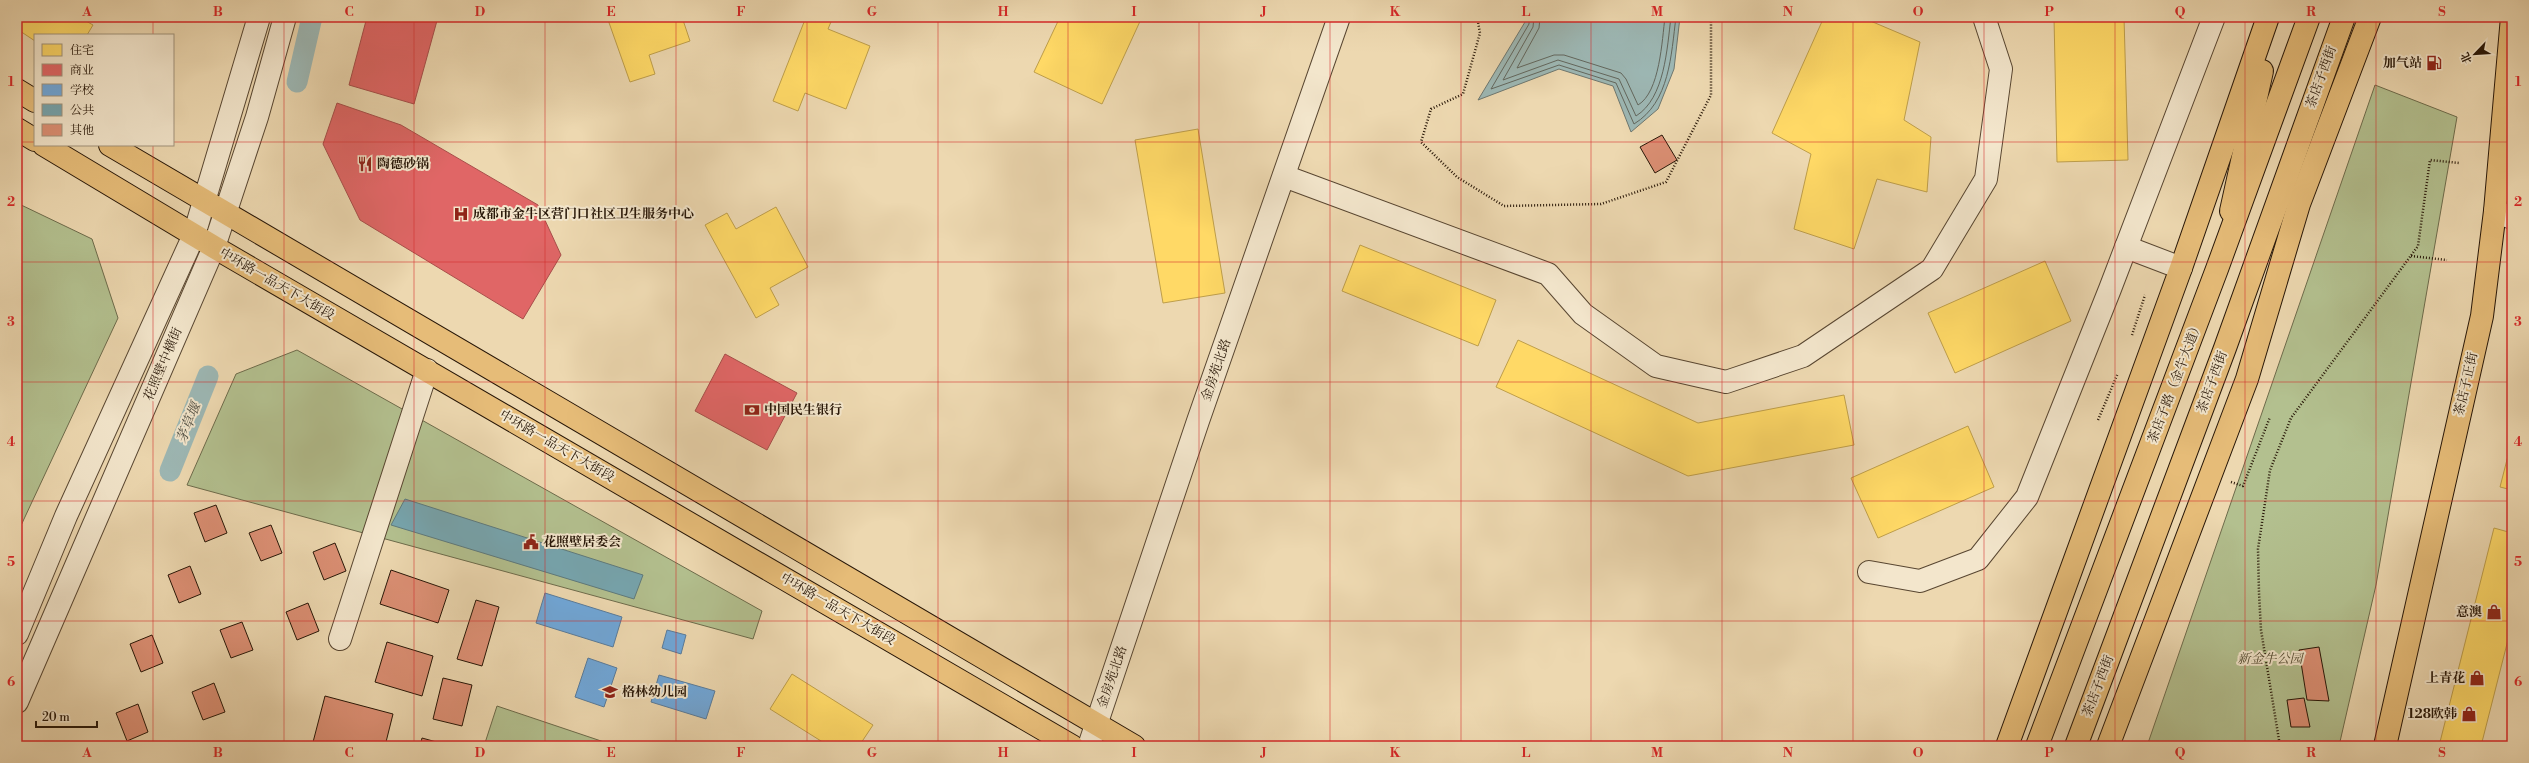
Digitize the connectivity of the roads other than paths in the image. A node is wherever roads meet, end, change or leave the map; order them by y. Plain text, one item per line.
1 (259, 17) edge
2 (285, 17) edge
3 (1339, 17) edge
4 (1984, 17) edge
5 (2214, 17) edge
6 (2268, 17) edge
7 (2274, 17) edge
8 (2344, 17) edge
9 (2370, 17) edge
10 (2512, 17) edge
11 (2305, 24) edge
12 (17, 90) edge
13 (34, 99) edge
14 (17, 129) edge
15 (34, 139) edge
16 (46, 146) edge
17 (112, 146) edge
18 (1284, 176) junction
19 (206, 202) junction
20 (224, 213) junction
21 (2504, 214) edge
22 (194, 235) junction
23 (214, 247) junction
24 (2126, 247) junction
25 (2181, 268) junction
26 (2218, 269) junction
27 (427, 370) junction
28 (1869, 572) dead end
29 (17, 634) edge
30 (340, 639) dead end
31 (17, 702) edge
32 (1096, 725) junction
33 (1072, 746) edge
34 (1089, 746) edge
35 (1134, 746) edge
36 (2007, 746) edge
37 (2037, 746) edge
38 (2076, 746) edge
39 (2108, 746) edge
40 (2385, 746) edge

1 - 19 street, 花照壁中横街
2 - 20 street, 花照壁中横街
3 - 18 street, 金房苑北路
4 - 18 street
5 - 24 street
6 - 25 main road
7 - 26 main road
8 - 38 main road, 茶店子西街
9 - 39 main road
10 - 21 main road, 茶店子正街
11 - 26 main road, 茶店子路（金牛大道）
12 - 13 main road
14 - 15 main road
16 - 22 main road, 中环路一品天下大街段
17 - 19 main road
18 - 32 street, 金房苑北路
19 - 20 main road
19 - 22 street, 花照壁中横街
20 - 23 street, 花照壁中横街
20 - 32 main road
21 - 40 main road, 茶店子正街
22 - 23 main road, 中环路一品天下大街段
22 - 29 street, 花照壁中横街
23 - 27 main road, 中环路一品天下大街段
23 - 31 street, 花照壁中横街
24 - 25 street
24 - 28 street
25 - 36 main road
26 - 37 main road, 茶店子路（金牛大道）
27 - 30 street
27 - 33 main road, 中环路一品天下大街段
32 - 34 street, 金房苑北路
32 - 35 main road

